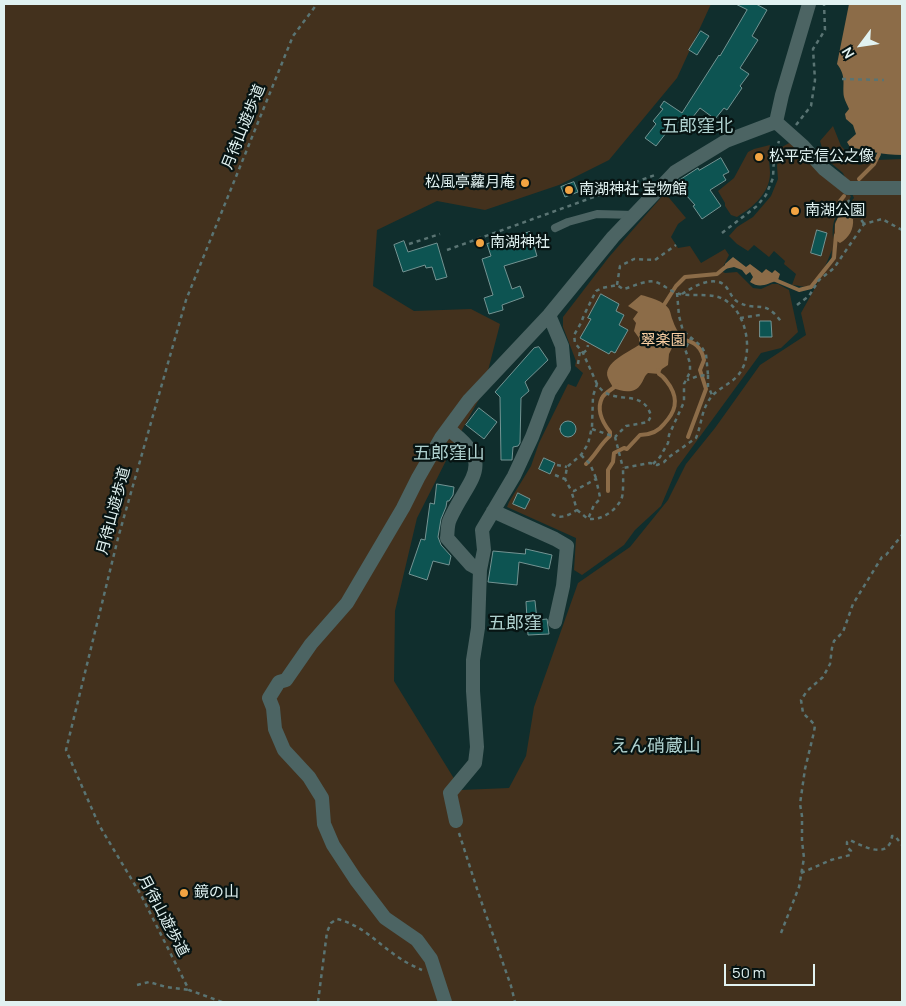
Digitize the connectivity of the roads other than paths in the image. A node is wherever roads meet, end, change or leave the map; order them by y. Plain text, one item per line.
1 (809, 4) edge
2 (783, 128) junction
3 (902, 188) edge
4 (634, 215) junction
5 (555, 228) dead end
6 (549, 315) junction
7 (448, 429) junction
8 (493, 511) junction
9 (480, 570) junction
10 (555, 622) dead end
11 (456, 821) road end
12 (444, 1002) edge

1 - 2 street
2 - 3 street
2 - 4 street
4 - 5 lane
4 - 6 street
6 - 7 street
6 - 8 street
7 - 9 street
7 - 12 street
8 - 9 street
8 - 10 street
9 - 11 street

